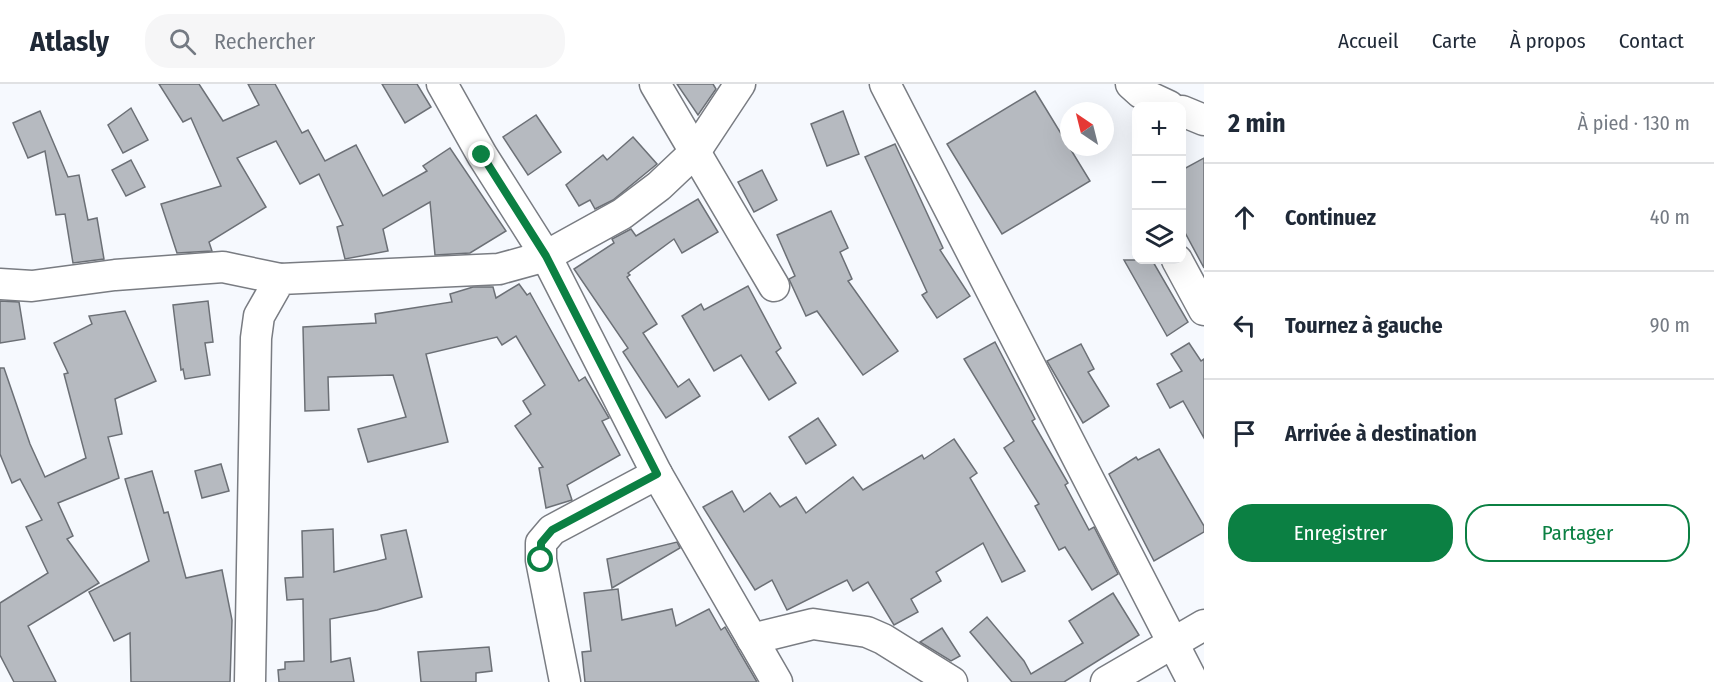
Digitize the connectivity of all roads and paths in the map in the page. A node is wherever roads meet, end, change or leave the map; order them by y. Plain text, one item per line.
1 (442, 84) edge
2 (656, 84) edge
3 (740, 84) edge
4 (885, 84) edge
5 (1138, 94) edge
6 (1159, 102) edge
7 (1186, 113) edge
8 (1204, 120) edge
9 (694, 152) junction
10 (546, 256) junction
11 (1179, 264) edge
12 (280, 279) junction
13 (0, 284) edge
14 (774, 286) dead end
15 (1204, 310) edge
16 (657, 474) junction
17 (1204, 625) edge
18 (752, 639) junction
19 (1173, 643) junction
20 (250, 682) edge
21 (565, 682) edge
22 (777, 682) edge
23 (952, 682) edge
24 (1106, 682) edge
25 (1193, 682) edge

1 - 10 street
2 - 9 street
3 - 9 street
4 - 19 street
5 - 6 street
7 - 8 street
9 - 10 street
9 - 14 street
10 - 12 street
10 - 16 street
11 - 15 street
12 - 13 street
12 - 20 street
16 - 18 street
16 - 21 street
17 - 19 street
18 - 22 street
18 - 23 street
19 - 24 street
19 - 25 street

